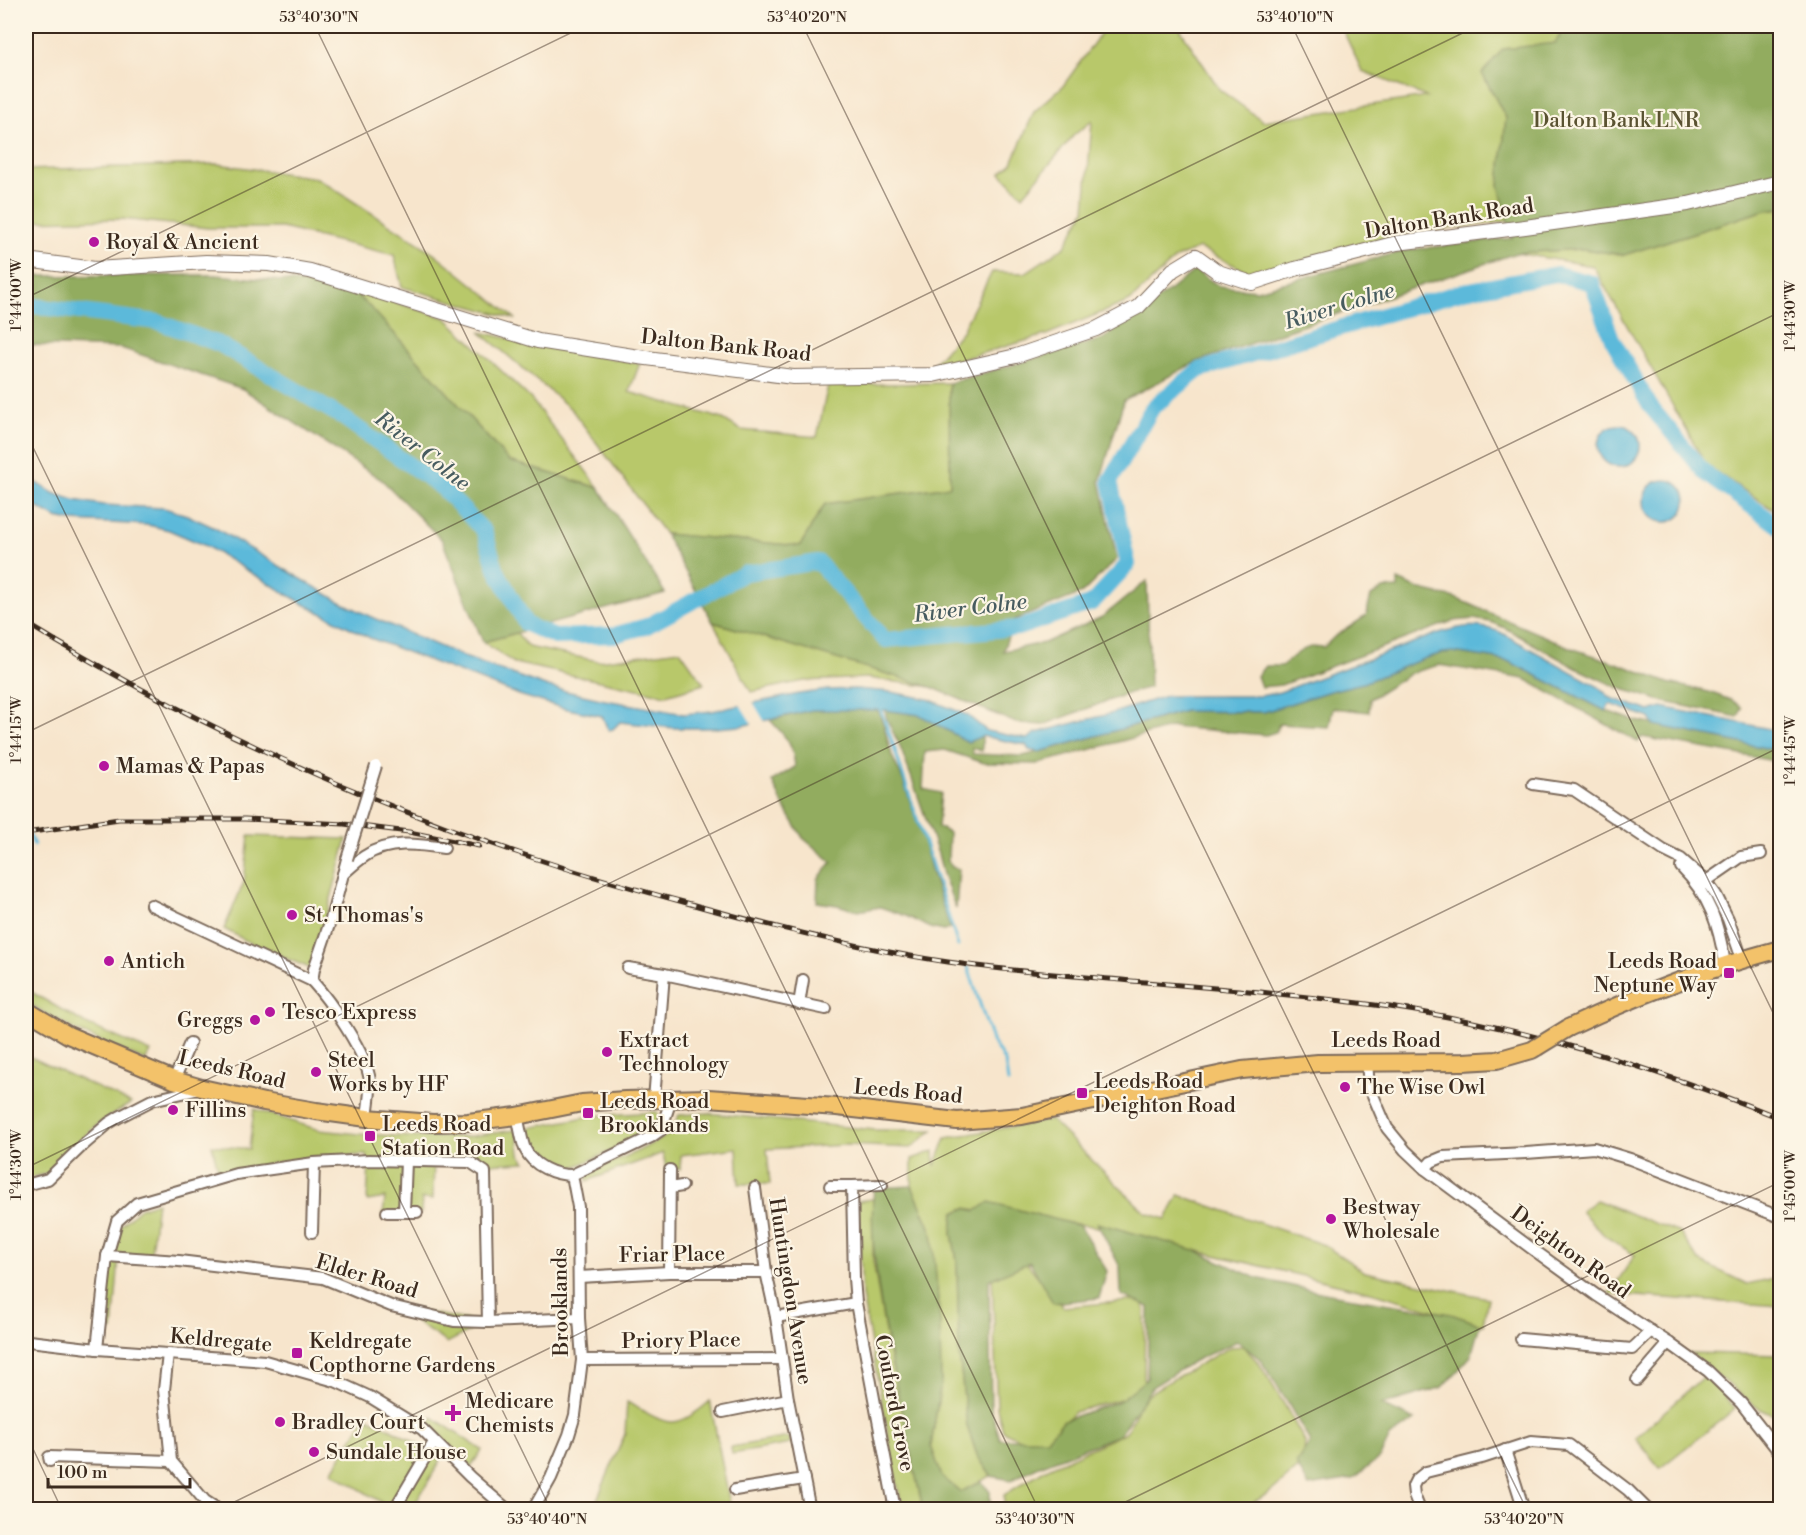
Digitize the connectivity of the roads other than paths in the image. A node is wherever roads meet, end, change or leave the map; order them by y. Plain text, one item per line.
1 (1780, 182) edge
2 (26, 260) edge
3 (376, 766) dead end
4 (1533, 784) dead end
5 (444, 848) dead end
6 (1663, 850) junction
7 (1761, 854) dead end
8 (343, 875) junction
9 (1706, 880) junction
10 (151, 905) dead end
11 (1711, 909) junction
12 (1780, 949) edge
13 (1742, 959) junction
14 (1725, 964) junction
15 (628, 969) dead end
16 (664, 974) junction
17 (803, 980) dead end
18 (312, 981) junction
19 (799, 1004) junction
20 (826, 1009) dead end
21 (26, 1010) edge
22 (190, 1043) dead end
23 (1367, 1063) junction
24 (174, 1080) junction
25 (202, 1089) junction
26 (654, 1100) junction
27 (671, 1100) junction
28 (518, 1116) junction
29 (367, 1118) junction
30 (406, 1161) junction
31 (314, 1163) junction
32 (1425, 1168) junction
33 (670, 1170) dead end
34 (572, 1175) junction
35 (26, 1185) edge
36 (882, 1185) dead end
37 (682, 1186) dead end
38 (830, 1186) dead end
39 (852, 1186) junction
40 (670, 1188) junction
41 (755, 1188) dead end
42 (387, 1212) dead end
43 (404, 1212) junction
44 (417, 1212) dead end
45 (1780, 1217) edge
46 (312, 1232) dead end
47 (107, 1256) junction
48 (669, 1272) junction
49 (766, 1272) junction
50 (579, 1276) junction
51 (856, 1303) junction
52 (776, 1317) junction
53 (579, 1318) junction
54 (488, 1322) junction
55 (1651, 1331) junction
56 (1521, 1339) dead end
57 (27, 1340) edge
58 (1669, 1343) junction
59 (97, 1349) junction
60 (168, 1354) junction
61 (782, 1359) junction
62 (582, 1360) junction
63 (1637, 1380) dead end
64 (788, 1399) junction
65 (723, 1412) dead end
66 (434, 1442) junction
67 (1505, 1450) junction
68 (1780, 1453) edge
69 (50, 1457) dead end
70 (171, 1461) junction
71 (804, 1479) junction
72 (735, 1490) dead end
73 (219, 1509) edge
74 (393, 1509) edge
75 (508, 1509) edge
76 (533, 1509) edge
77 (810, 1509) edge
78 (895, 1509) edge
79 (1420, 1509) edge
80 (1524, 1509) edge
81 (1648, 1509) edge

1 - 2 street, Dalton Bank Road
3 - 8 street, bridge
4 - 6 street
5 - 8 street
6 - 9 street
6 - 11 street
7 - 9 street
8 - 18 street
9 - 11 street
9 - 13 street
10 - 18 street
11 - 14 street
12 - 13 main road, Leeds Road
13 - 14 main road, Leeds Road
14 - 23 main road, Leeds Road, bridge
15 - 16 street
16 - 19 street
16 - 26 street
17 - 19 street
18 - 29 street
19 - 20 street
21 - 24 main road, Leeds Road
22 - 24 street
23 - 27 main road, Leeds Road
23 - 32 street, Deighton Road
24 - 25 main road, Leeds Road
25 - 29 main road, Leeds Road
25 - 35 street
26 - 27 main road, Leeds Road
26 - 28 main road, Leeds Road
27 - 34 street
28 - 29 main road, Leeds Road
28 - 34 street
30 - 31 street
30 - 43 street
30 - 54 street
31 - 46 street
31 - 47 street
32 - 45 street
32 - 55 street, Deighton Road
33 - 40 street
34 - 50 street, Brooklands
36 - 39 street
37 - 40 street
38 - 39 street
39 - 51 street, Couford Grove
40 - 48 street
41 - 49 street, Huntingdon Avenue
42 - 43 street
43 - 44 street
47 - 54 street, Elder Road
47 - 59 street
48 - 49 street, Friar Place
48 - 50 street, Friar Place
49 - 52 street, Huntingdon Avenue
50 - 53 street, Brooklands
51 - 52 street
51 - 78 street, Couford Grove
52 - 61 street, Huntingdon Avenue
53 - 54 street, Elder Road
53 - 62 street, Brooklands
55 - 56 street
55 - 58 street, Deighton Road
57 - 59 street, Keldregate
58 - 63 street
58 - 68 street, Deighton Road
59 - 60 street, Keldregate
60 - 66 street, Keldregate
60 - 70 street
61 - 62 street, Priory Place
61 - 64 street, Huntingdon Avenue
62 - 76 street, Brooklands
64 - 65 street, Huntingdon Avenue
64 - 71 street, Huntingdon Avenue
66 - 74 street
66 - 75 street, Keldregate
67 - 79 street
67 - 80 street
67 - 81 street
69 - 70 street
70 - 73 street
71 - 72 street
71 - 77 street, Huntingdon Avenue

